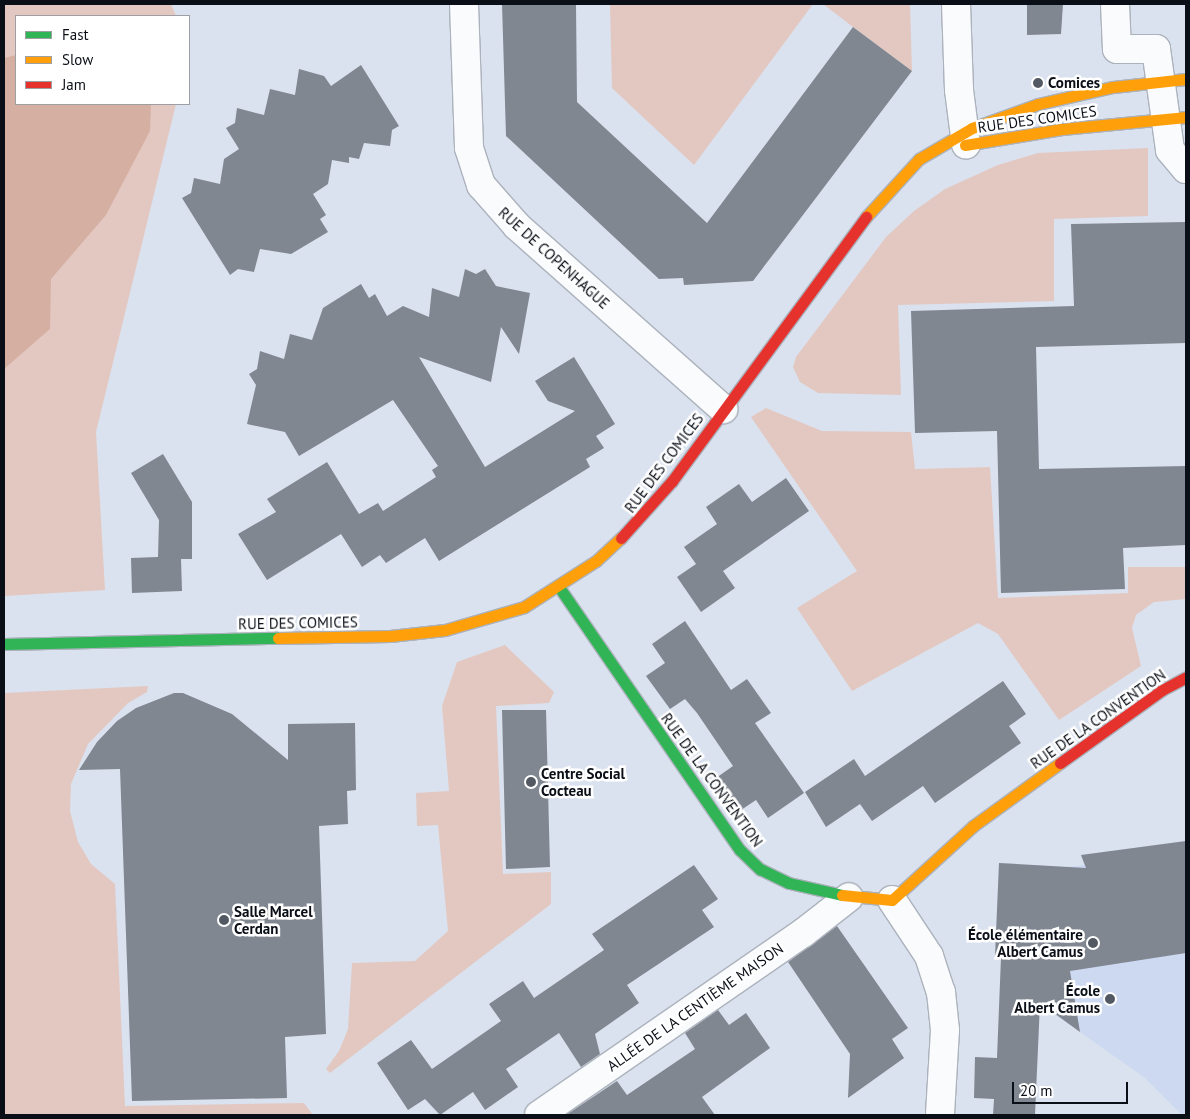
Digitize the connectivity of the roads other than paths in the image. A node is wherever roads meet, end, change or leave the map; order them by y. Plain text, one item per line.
1 (464, 4) edge
2 (956, 4) edge
3 (1115, 4) edge
4 (1173, 81) edge
5 (1176, 118) edge
6 (964, 139) junction
7 (1186, 170) edge
8 (722, 409) junction
9 (559, 587) junction
10 (4, 644) edge
11 (1186, 677) edge
12 (849, 897) junction
13 (892, 900) junction
14 (539, 1115) edge
15 (940, 1115) edge

1 - 8 street, RUE DE COPENHAGUE
2 - 6 street
3 - 4 street
4 - 5 street
4 - 6 street, RUE DES COMICES
5 - 6 street, RUE DES COMICES
5 - 7 street
6 - 8 street, RUE DES COMICES
8 - 9 street, RUE DES COMICES
9 - 10 street, RUE DES COMICES
9 - 12 street, RUE DE LA CONVENTION
11 - 13 street, RUE DE LA CONVENTION
12 - 13 street, RUE DE LA CONVENTION
12 - 14 street, ALLÉE DE LA CENTIÈME MAISON
13 - 15 street

